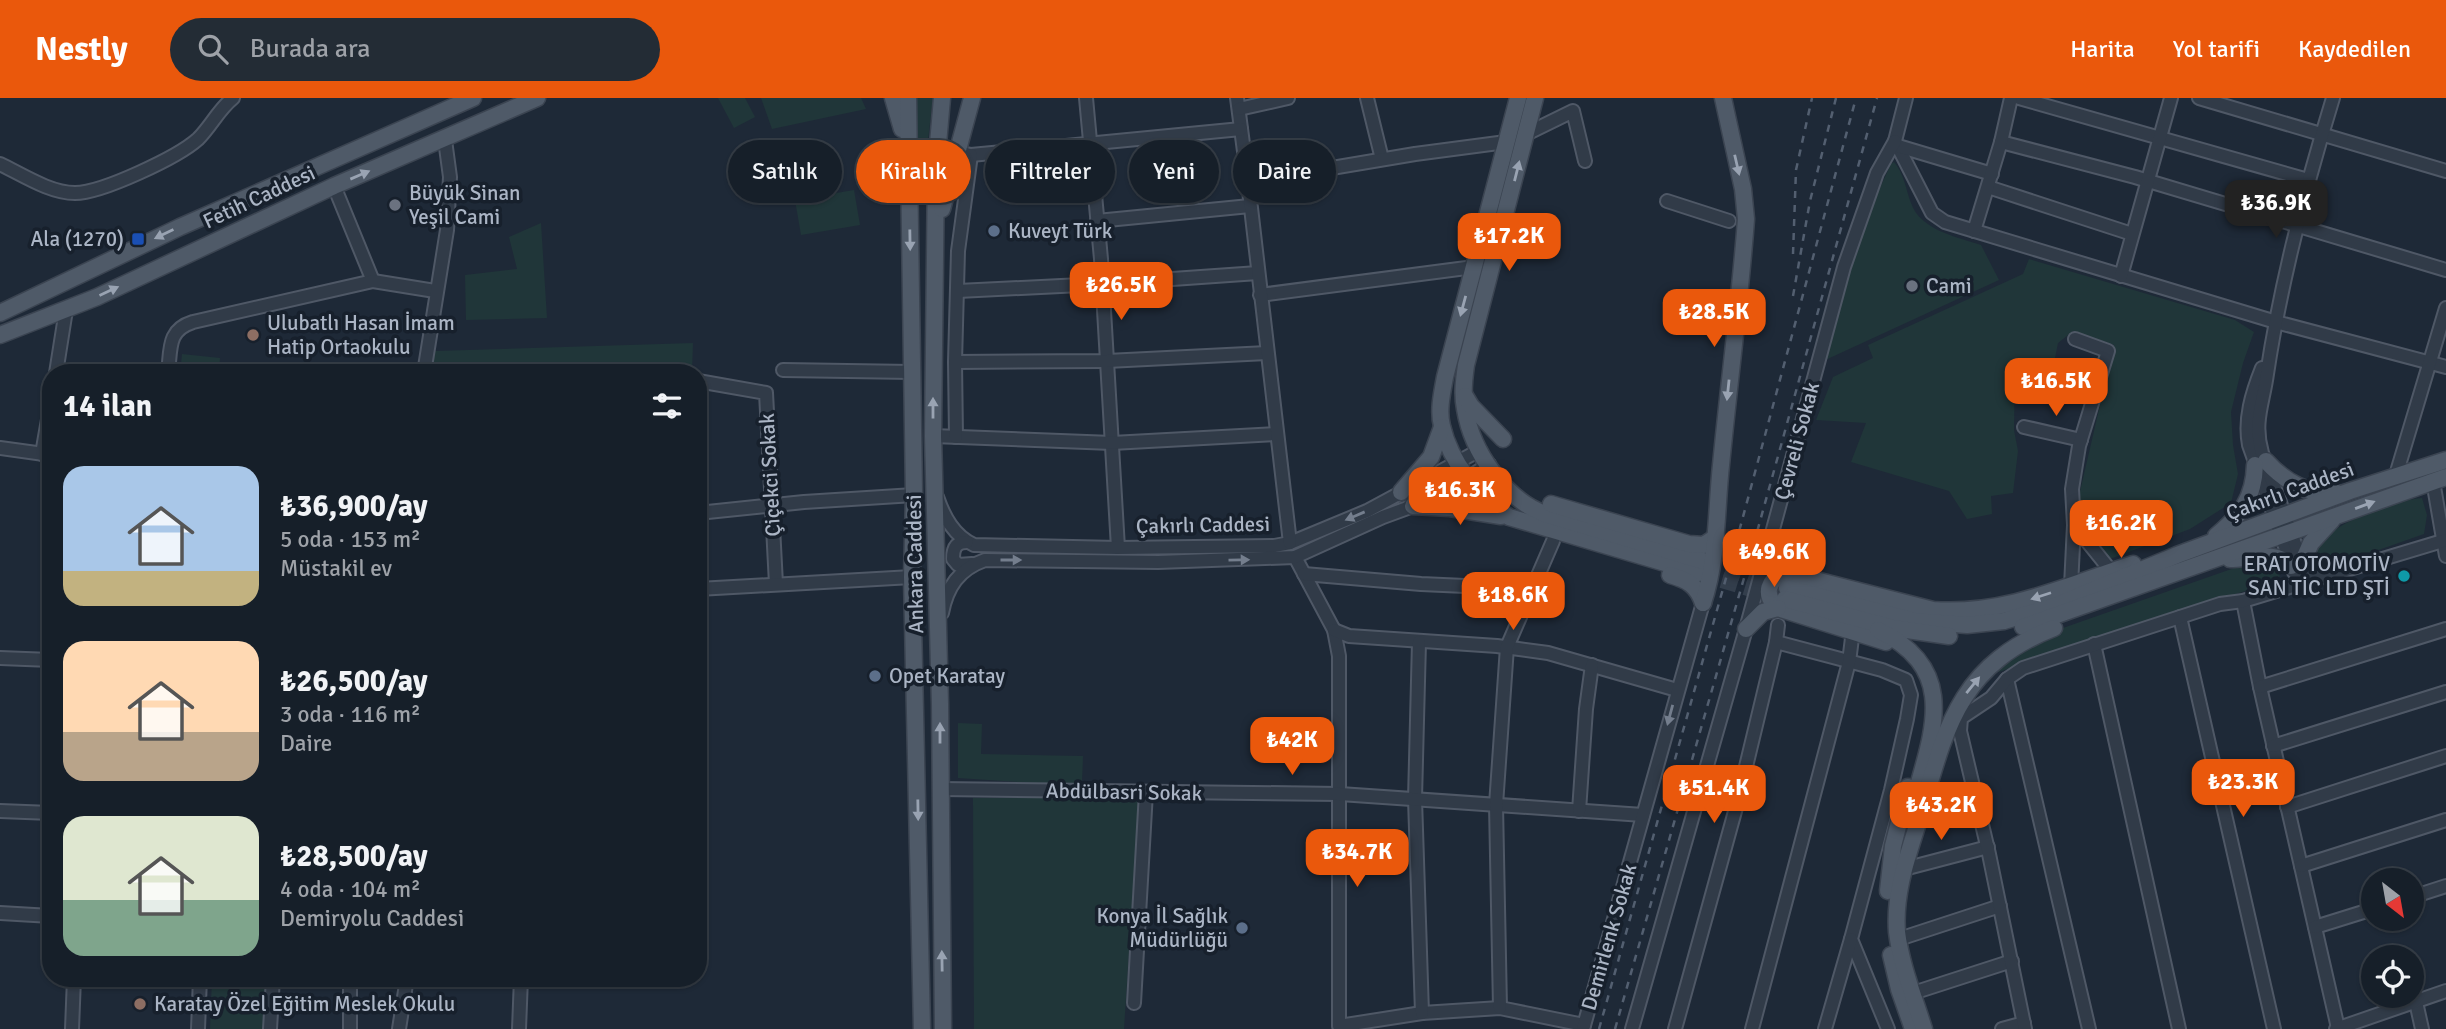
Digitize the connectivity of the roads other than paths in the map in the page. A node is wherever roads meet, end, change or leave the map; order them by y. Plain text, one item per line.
1 (233, 98) edge
2 (537, 98) edge
3 (893, 98) edge
4 (908, 98) edge
5 (942, 98) edge
6 (972, 98) edge
7 (1086, 98) edge
8 (1288, 98) edge
9 (1367, 98) edge
10 (1535, 98) edge
11 (1723, 98) edge
12 (1906, 98) edge
13 (2011, 98) edge
14 (2019, 98) edge
15 (2171, 98) edge
16 (2199, 98) edge
17 (2333, 98) edge
18 (1518, 99) edge
19 (465, 100) edge
20 (1238, 103) edge
21 (1241, 129) junction
22 (1526, 134) junction
23 (2321, 135) junction
24 (2159, 138) junction
25 (445, 140) junction
26 (905, 140) edge
27 (908, 140) edge
28 (966, 140) edge
29 (1090, 140) edge
30 (1242, 140) edge
31 (1115, 142) edge
32 (1506, 142) junction
33 (2001, 142) junction
34 (1897, 144) junction
35 (1381, 159) junction
36 (1585, 161) dead end
37 (0, 164) edge
38 (1336, 167) edge
39 (2446, 171) edge
40 (1992, 174) junction
41 (2146, 180) junction
42 (2308, 180) junction
43 (334, 186) junction
44 (1987, 187) junction
45 (1667, 201) dead end
46 (909, 203) edge
47 (947, 203) edge
48 (961, 203) edge
49 (1095, 203) edge
50 (1250, 203) edge
51 (1250, 206) junction
52 (1097, 221) junction
53 (1729, 221) dead end
54 (2296, 226) junction
55 (1974, 231) junction
56 (2132, 234) junction
57 (934, 242) junction
58 (1474, 267) junction
59 (2446, 270) edge
60 (1258, 273) junction
61 (2121, 276) junction
62 (373, 281) junction
63 (1101, 285) junction
64 (958, 290) junction
65 (435, 291) junction
66 (1261, 295) junction
67 (2446, 308) edge
68 (66, 310) junction
69 (0, 313) edge
70 (2276, 321) junction
71 (0, 335) edge
72 (2076, 339) dead end
73 (1267, 353) junction
74 (1107, 360) junction
75 (955, 362) junction
76 (2431, 362) junction
77 (57, 364) edge
78 (169, 364) edge
79 (425, 364) edge
80 (2446, 367) edge
81 (783, 370) dead end
82 (912, 372) junction
83 (707, 383) edge
84 (1464, 393) junction
85 (1442, 427) junction
86 (2024, 427) dead end
87 (1276, 433) junction
88 (933, 436) junction
89 (956, 438) junction
90 (1503, 439) dead end
91 (2081, 440) junction
92 (1112, 443) junction
93 (0, 448) edge
94 (1480, 450) junction
95 (42, 453) edge
96 (2446, 460) edge
97 (1458, 461) junction
98 (2260, 463) junction
99 (1492, 470) junction
100 (2396, 475) junction
101 (1468, 478) junction
102 (2439, 479) edge
103 (935, 491) junction
104 (2350, 491) junction
105 (1401, 492) junction
106 (914, 495) junction
107 (771, 505) junction
108 (1413, 506) junction
109 (707, 512) edge
110 (2337, 515) junction
111 (1509, 517) junction
112 (2280, 517) junction
113 (2074, 525) junction
114 (2286, 533) junction
115 (1716, 537) junction
116 (2444, 540) edge
117 (1553, 541) junction
118 (967, 542) junction
119 (1290, 543) junction
120 (1769, 545) junction
121 (1118, 548) junction
122 (2212, 551) junction
123 (2177, 555) junction
124 (2446, 556) edge
125 (1295, 557) junction
126 (972, 564) junction
127 (2297, 564) junction
128 (2111, 571) junction
129 (1304, 574) junction
130 (2164, 576) junction
131 (912, 577) junction
132 (2303, 583) junction
133 (776, 584) junction
134 (2071, 586) junction
135 (707, 588) edge
136 (1532, 589) junction
137 (1783, 599) junction
138 (2243, 601) junction
139 (1703, 603) junction
140 (1847, 616) junction
141 (2180, 617) junction
142 (1746, 629) junction
143 (2446, 629) edge
144 (1334, 630) junction
145 (938, 631) junction
146 (1852, 638) dead end
147 (1419, 642) junction
148 (1776, 642) junction
149 (2094, 644) junction
150 (1507, 648) junction
151 (0, 657) edge
152 (42, 659) edge
153 (1849, 662) junction
154 (1592, 665) junction
155 (2007, 679) junction
156 (2260, 687) junction
157 (1677, 691) junction
158 (2446, 692) edge
159 (2273, 747) junction
160 (2446, 756) edge
161 (940, 789) junction
162 (1146, 792) junction
163 (1340, 794) junction
164 (1415, 799) junction
165 (1496, 805) junction
166 (2287, 807) junction
167 (0, 811) edge
168 (1579, 811) junction
169 (42, 813) edge
170 (1643, 816) junction
171 (2446, 820) edge
172 (1988, 847) junction
173 (2301, 866) junction
174 (1904, 869) junction
175 (2446, 886) edge
176 (1888, 891) junction
177 (2424, 893) edge
178 (2000, 906) junction
179 (0, 913) edge
180 (2361, 913) edge
181 (42, 915) edge
182 (2315, 927) junction
183 (1851, 939) junction
184 (1899, 939) junction
185 (2012, 961) junction
186 (74, 987) edge
187 (200, 987) edge
188 (272, 987) edge
189 (350, 987) edge
190 (406, 987) edge
191 (521, 987) edge
192 (2446, 991) edge
193 (1913, 993) junction
194 (2424, 999) edge
195 (1134, 1003) dead end
196 (1500, 1008) junction
197 (2398, 1008) edge
198 (2417, 1008) edge
199 (1422, 1013) junction
200 (1910, 1026) edge
201 (2024, 1026) edge
202 (1584, 1027) edge
203 (72, 1029) edge
204 (198, 1029) edge
205 (270, 1029) edge
206 (350, 1029) edge
207 (399, 1029) edge
208 (519, 1029) edge
209 (922, 1029) edge
210 (943, 1029) edge
211 (1632, 1029) edge
212 (1675, 1029) edge
213 (1752, 1029) edge
214 (1825, 1029) edge
215 (1888, 1029) edge
216 (1924, 1029) edge
217 (2003, 1029) edge
218 (2089, 1029) edge
219 (2179, 1029) edge
220 (2274, 1029) edge
221 (2337, 1029) edge
222 (2422, 1029) edge

1 - 37 street
2 - 25 main road, Fetih Caddesi
3 - 26 main road
4 - 27 main road, Ankara Caddesi
5 - 57 main road, Ankara Caddesi
6 - 28 main road
7 - 29 street
8 - 20 street
9 - 35 street
10 - 22 main road
11 -> 115 main road
12 - 34 street, Çevreli Sokak
13 - 33 street
14 - 24 street
15 - 24 street
16 - 23 street
17 - 23 street
18 - 32 main road
19 -> 69 main road, Fetih Caddesi
20 - 21 street
21 - 30 street
21 - 31 street
22 - 36 street
84 -> 22 main road
23 - 39 street
23 - 42 street
24 - 41 street
24 - 42 street
43 -> 25 main road, Fetih Caddesi
25 - 65 street
32 - 35 street
32 - 58 main road
33 - 40 street
33 - 41 street
34 - 40 street
34 - 55 street
34 - 120 street, Çevreli Sokak
35 - 38 street
40 - 44 street
41 - 54 street
41 - 56 street
42 - 54 street
43 - 62 street
68 -> 43 main road, Fetih Caddesi
44 - 55 street
44 - 56 street
45 - 53 street
46 -> 82 main road, Ankara Caddesi
47 - 57 main road
48 - 64 street
49 - 52 street
50 - 51 street
51 - 52 street
51 - 60 street
52 - 63 street
54 - 59 street
54 - 70 street
55 - 61 street
56 - 61 street
88 -> 57 main road, Ankara Caddesi
58 - 66 street
58 -> 85 main road
60 - 63 street
60 - 66 street
61 - 70 street
62 - 65 street
62 - 78 street
63 - 64 street
63 - 74 street
64 - 75 street
65 - 79 street
66 - 73 street
67 - 76 street
68 - 71 main road, Fetih Caddesi
68 - 77 street
70 - 76 street
70 - 98 street
72 - 91 street
73 - 74 street
73 - 87 street
74 - 75 street
74 - 92 street
75 - 89 street
76 - 80 street
76 - 100 street
81 - 82 street
82 - 106 main road, Ankara Caddesi
83 - 107 street, Çiçekci Sokak
84 - 90 main road
84 - 94 main road
85 - 97 main road
85 - 105 main road
86 - 91 street
87 - 92 street
87 - 119 street
88 - 89 street
88 - 103 main road, Ankara Caddesi
89 - 92 street
91 - 113 street
92 - 121 street
93 - 95 street
94 - 97 street, Çakırlı Caddesi
94 - 99 main road
96 - 100 main road, Çakırlı Caddesi
97 - 101 main road
97 - 105 street, Çakırlı Caddesi
98 - 104 main road
98 - 112 street
98 - 122 main road
99 - 101 street, Çakırlı Caddesi
99 - 111 main road
99 - 115 main road
100 - 104 main road, Çakırlı Caddesi
101 - 108 street, Çakırlı Caddesi
101 - 111 main road
110 -> 102 main road, Çakırlı Caddesi
102 - 116 street
103 - 118 street
103 - 145 main road, Ankara Caddesi
104 - 112 main road, Çakırlı Caddesi
105 -> 119 street, Çakırlı Caddesi
106 - 107 street
106 - 131 main road, Ankara Caddesi
107 - 109 street
107 - 133 street, Çiçekci Sokak
108 - 111 main road
108 - 125 street, Çakırlı Caddesi
110 - 114 main road, Çakırlı Caddesi
110 - 127 main road
111 - 117 main road
112 - 114 street
112 - 122 main road, Çakırlı Caddesi
113 - 128 street
113 - 134 street
114 - 122 main road, Çakırlı Caddesi
114 - 127 street
115 - 139 main road
116 - 124 street
116 - 132 street
117 - 136 street
117 - 139 main road
118 - 121 street, Çakırlı Caddesi
118 - 126 street
119 - 121 street, Çakırlı Caddesi
120 - 137 main road
120 - 142 street, Çevreli Sokak
122 - 123 main road, Çakırlı Caddesi
122 - 127 main road
122 - 130 main road, Çakırlı Caddesi
123 - 128 main road
123 - 137 main road, Çakırlı Caddesi
126 -> 125 street, Çakırlı Caddesi
125 - 129 street
126 - 145 street
127 - 132 street
128 - 134 main road
129 - 136 street
129 - 144 street
130 - 140 main road, Çakırlı Caddesi
174 -> 130 main road
131 - 133 street
131 -> 209 main road, Ankara Caddesi
132 - 138 street
133 - 135 street
134 -> 137 main road
136 - 150 street
137 - 140 main road, Çakırlı Caddesi
137 - 142 main road
137 - 148 street
137 - 176 main road
138 - 141 street
138 - 156 street
139 - 157 street, Demirlenk Sokak
140 - 176 main road
141 - 149 street
141 - 220 street
142 - 211 street, Çevreli Sokak
143 - 156 street
144 - 147 street
144 - 163 street
161 -> 145 main road, Ankara Caddesi
146 - 153 street
147 - 150 street
147 - 164 street
148 - 153 street
148 - 212 street
149 - 155 street
149 - 219 street
150 - 154 street
150 - 165 street
151 - 152 street
153 - 183 street
153 - 213 street
154 - 157 street
154 - 168 street
155 - 172 street
155 - 218 street
156 - 159 street
157 -> 170 street, Demirlenk Sokak
158 - 159 street
159 - 166 street
160 - 166 street
161 - 162 street, Abdülbasri Sokak
210 -> 161 main road, Ankara Caddesi
162 - 163 street, Abdülbasri Sokak
162 - 195 street
163 - 164 street, Abdülbasri Sokak
163 - 199 street
164 - 165 street, Abdülbasri Sokak
164 - 199 street
165 - 168 street, Abdülbasri Sokak
165 - 196 street
166 - 173 street
167 - 169 street
168 - 170 street, Abdülbasri Sokak
170 - 202 street, Demirlenk Sokak
171 - 173 street
172 - 174 street
172 - 178 street
173 - 182 street
174 - 184 main road
175 - 177 street
176 - 200 main road
178 - 184 street
178 - 185 street
179 - 181 street
180 - 182 street
182 - 221 street
183 - 214 street
183 - 215 street
184 - 193 main road
185 - 193 street
185 - 201 street
186 - 203 street
187 - 204 street
188 - 205 street
189 - 206 street
190 - 207 street
191 - 208 street
192 - 194 street
193 - 216 main road
196 - 199 street
196 - 202 street
197 - 221 street
198 - 222 street
201 - 217 street

